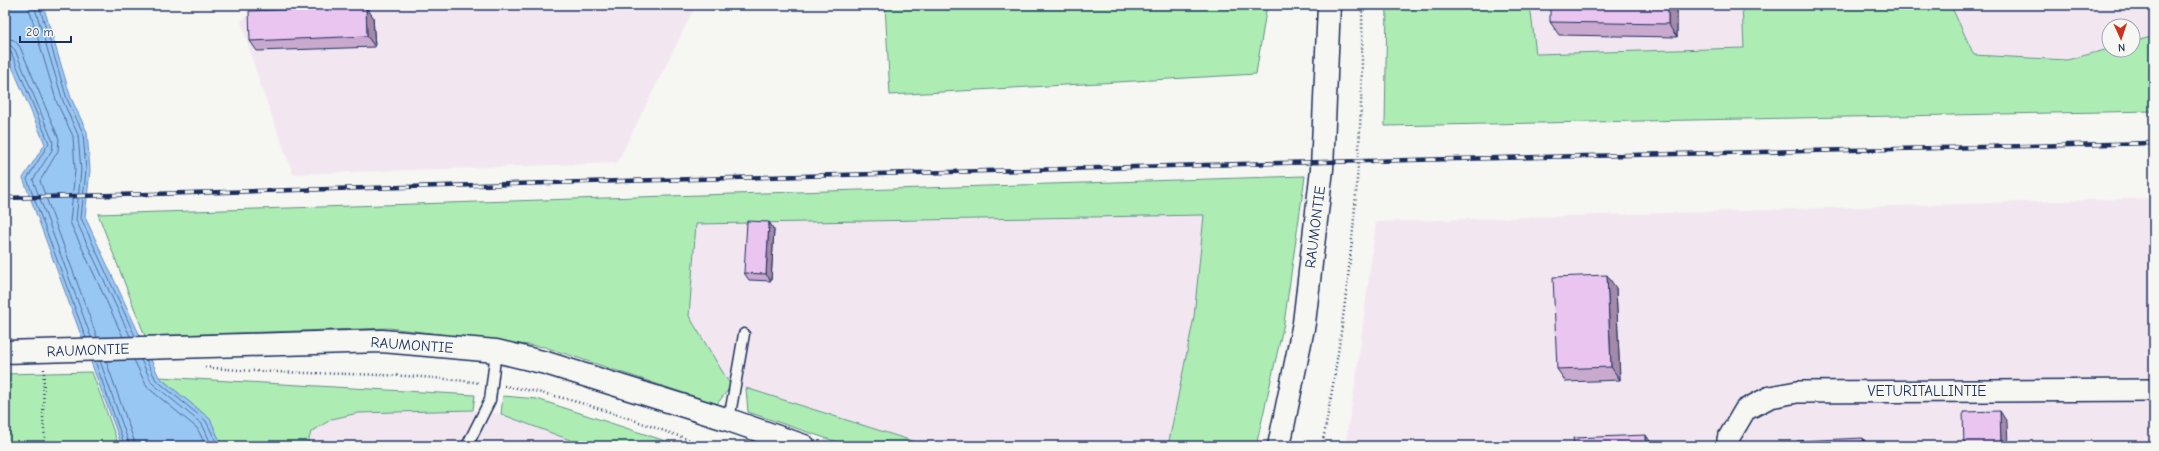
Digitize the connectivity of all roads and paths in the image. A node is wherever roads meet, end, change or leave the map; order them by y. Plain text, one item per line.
1 (1329, 5) edge
2 (1362, 5) edge
3 (744, 334) dead end
4 (44, 351) junction
5 (496, 351) junction
6 (5, 352) edge
7 (220, 368) dead end
8 (492, 384) junction
9 (2154, 390) edge
10 (728, 420) junction
11 (46, 446) edge
12 (467, 446) edge
13 (707, 446) edge
14 (804, 446) edge
15 (1279, 446) edge
16 (1322, 446) edge
17 (1728, 446) edge

1 - 15 street, RAUMONTIE
2 - 16 path
3 - 10 lane
4 - 5 street, RAUMONTIE
4 - 6 street, RAUMONTIE
4 - 11 path
5 - 8 lane
5 - 10 street, RAUMONTIE
7 - 8 path
8 - 12 lane
8 - 13 path
9 - 17 street, VETURITALLINTIE
10 - 14 street, RAUMONTIE

